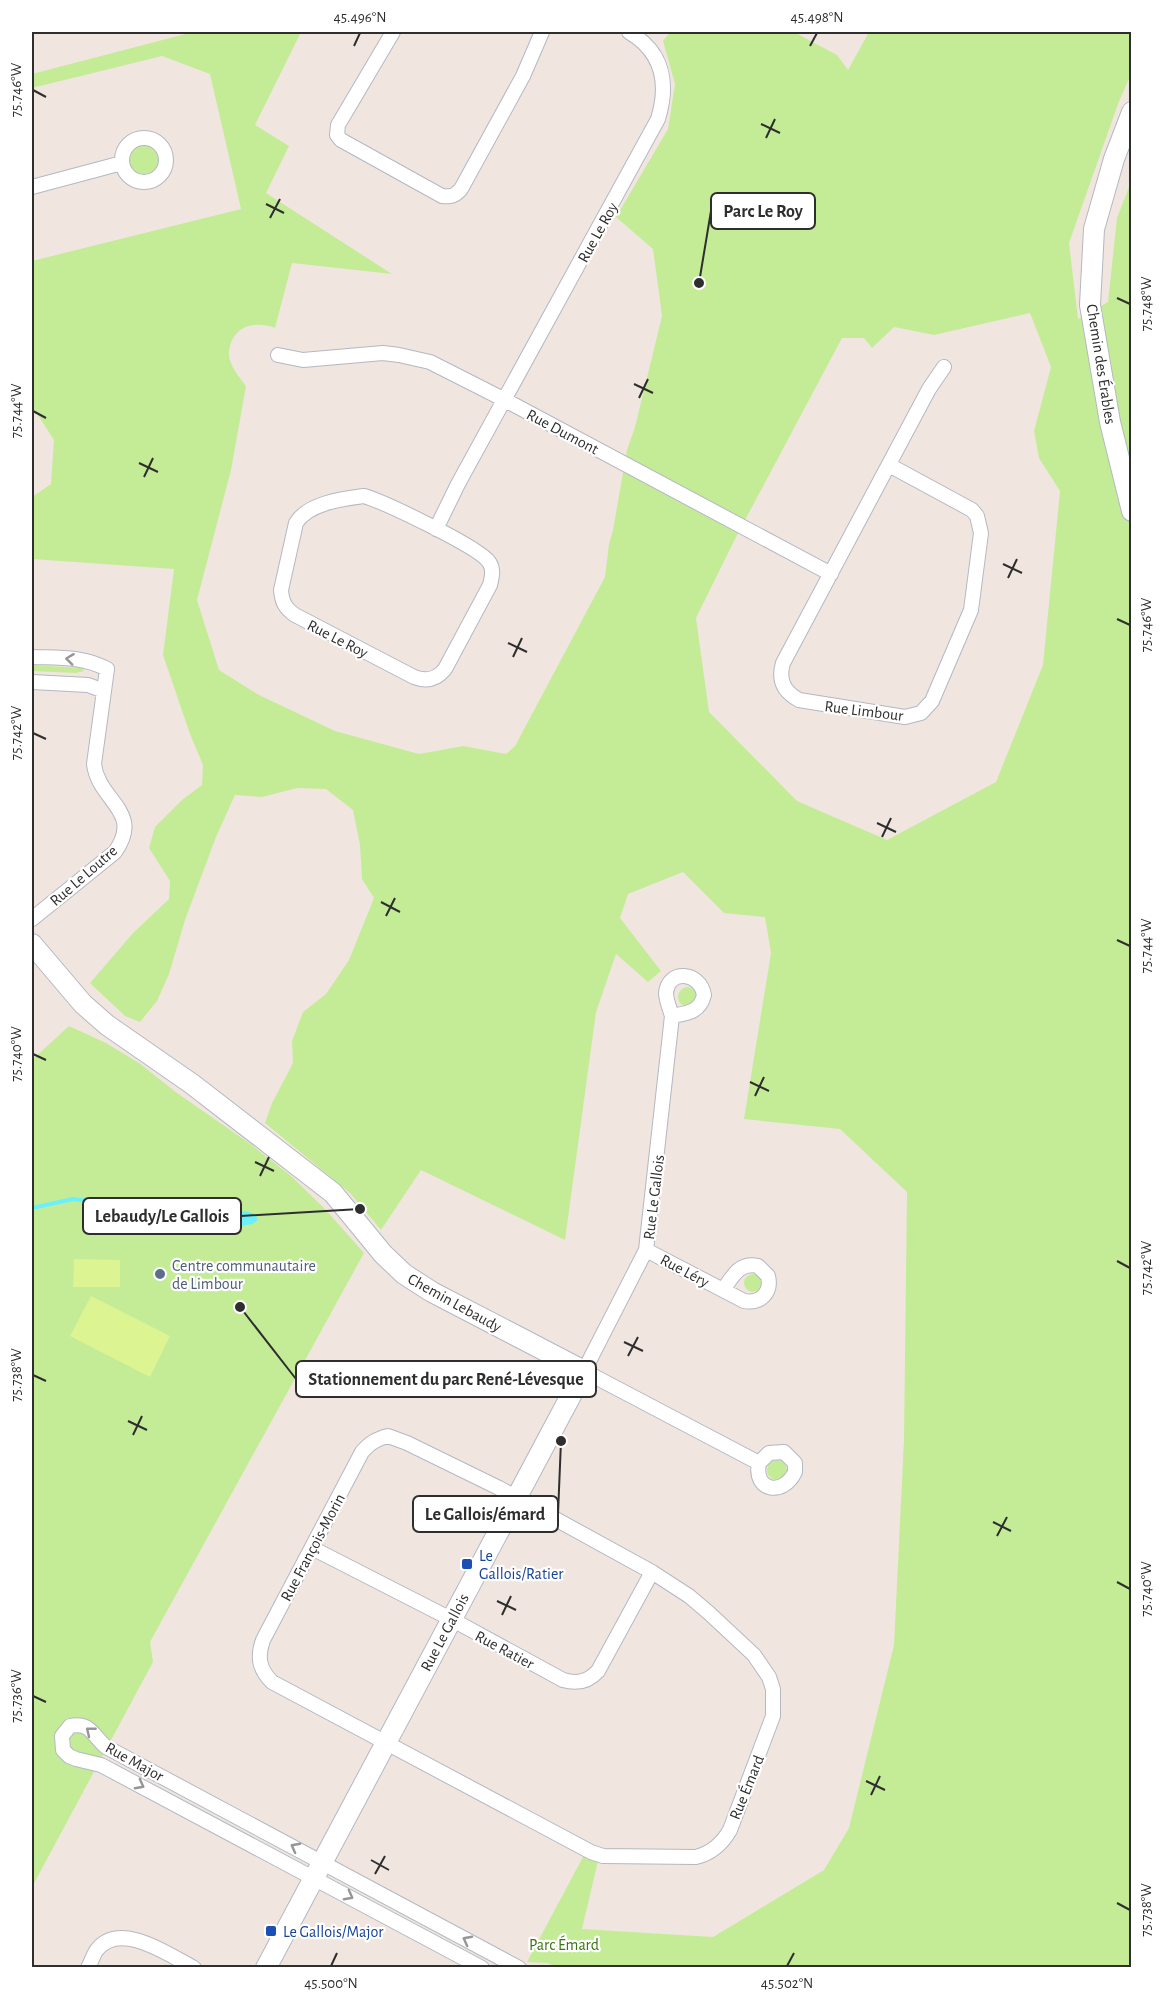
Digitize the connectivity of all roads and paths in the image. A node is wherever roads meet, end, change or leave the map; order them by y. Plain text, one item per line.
1 (393, 32) edge
2 (543, 32) edge
3 (629, 32) edge
4 (1131, 112) edge
5 (122, 163) dead end
6 (32, 187) edge
7 (278, 356) dead end
8 (944, 367) dead end
9 (505, 400) junction
10 (889, 465) junction
11 (1131, 512) edge
12 (436, 529) junction
13 (831, 574) junction
14 (32, 657) edge
15 (32, 682) edge
16 (104, 691) junction
17 (32, 919) edge
18 (32, 944) edge
19 (672, 1016) dead end
20 (646, 1250) junction
21 (723, 1290) dead end
22 (584, 1371) junction
23 (759, 1463) dead end
24 (516, 1498) junction
25 (312, 1548) junction
26 (652, 1572) junction
27 (451, 1619) junction
28 (386, 1742) junction
29 (318, 1869) junction
30 (88, 1968) edge
31 (194, 1968) edge
32 (266, 1968) edge
33 (482, 1968) edge
34 (519, 1968) edge

1 - 2 street
3 - 9 street, Rue Le Roy
4 - 11 street, Chemin des Érables
5 - 6 street
7 - 9 street, Rue Dumont
8 - 10 street, Rue Limbour
9 - 12 street, Rue Le Roy
9 - 13 street, Rue Dumont
10 - 13 street, Rue Limbour
10 - 13 street, Rue Limbour
12 - 12 street, Rue Le Roy
16 -> 14 street, Rue Le Loutre
15 - 16 street
16 - 17 street, Rue Le Loutre
18 - 22 street, Chemin Lebaudy
19 - 20 street, Rue Le Gallois
20 - 21 street, Rue Léry
20 - 22 street, Rue Le Gallois
22 - 23 street, Chemin Lebaudy
22 - 24 street, Rue Le Gallois
24 - 25 street, Rue François-Morin
24 - 26 street, Rue Émard
24 - 27 street, Rue Le Gallois
25 - 27 street, Rue Ratier
25 - 28 street, Rue François-Morin
26 - 27 street, Rue Ratier
26 - 28 street, Rue Émard
27 - 28 street, Rue Le Gallois
28 - 29 street, Rue Le Gallois
29 -> 29 street, Rue Major
29 - 32 street, Rue Le Gallois
29 -> 33 street, Rue Major
34 -> 29 street, Rue Major
30 - 31 street

